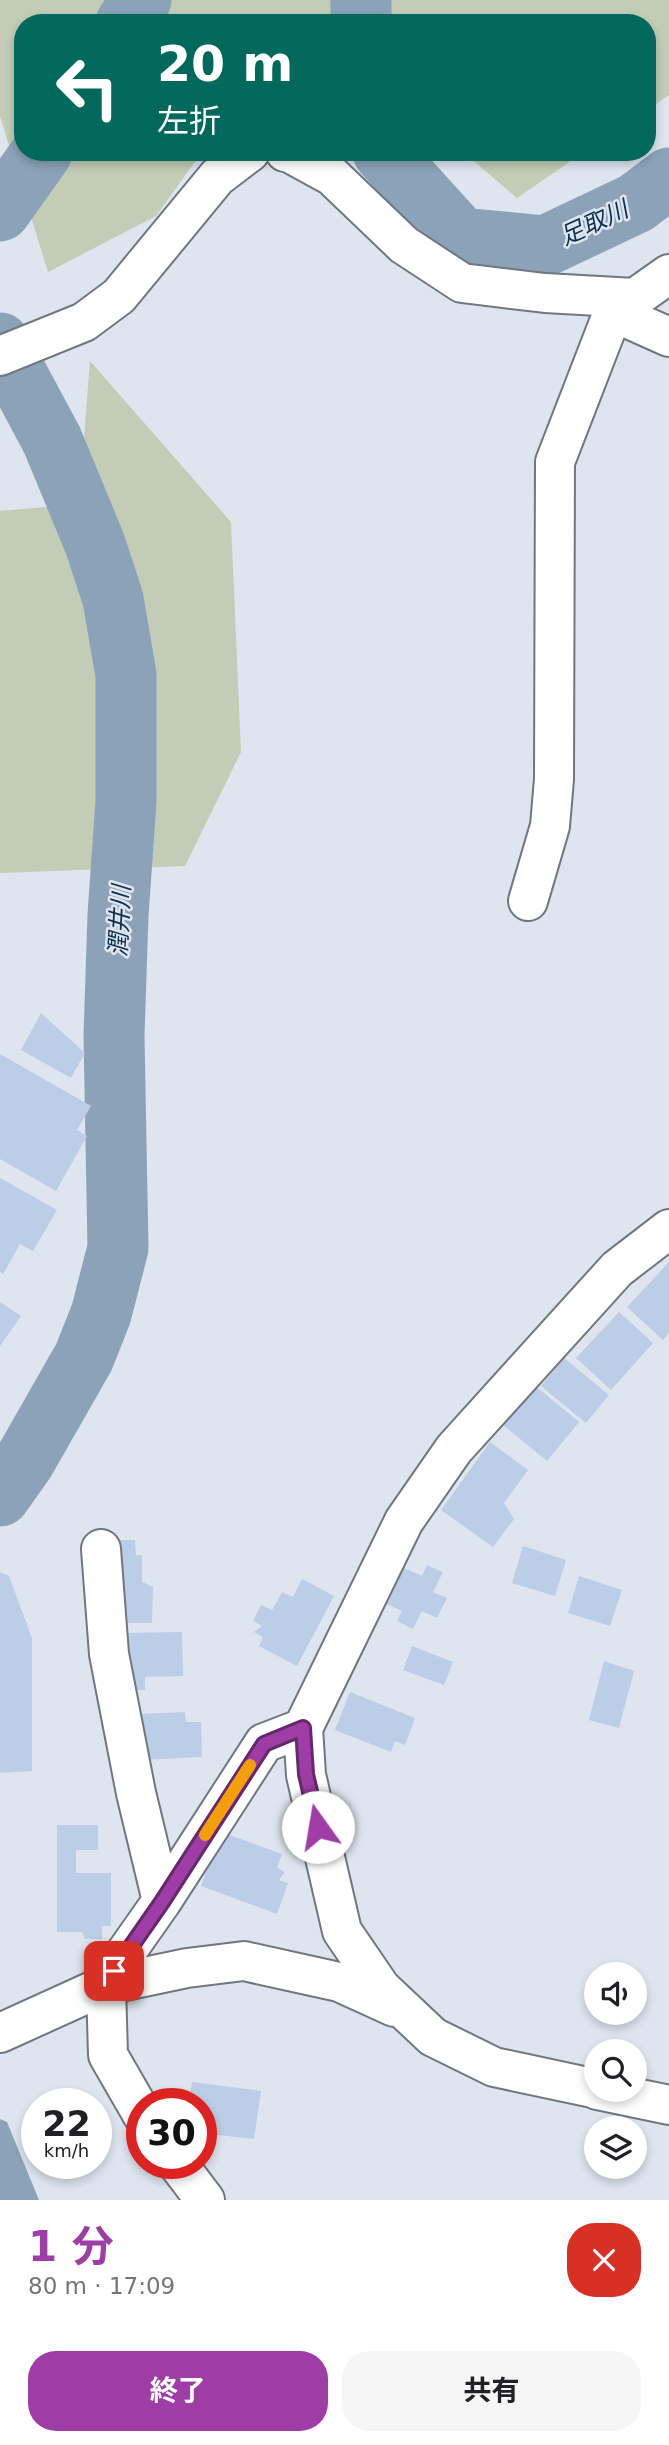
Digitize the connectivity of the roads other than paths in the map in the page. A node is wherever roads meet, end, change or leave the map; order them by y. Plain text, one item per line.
1 (238, 161) edge
2 (305, 161) edge
3 (669, 274) edge
4 (624, 305) junction
5 (669, 337) edge
6 (0, 356) edge
7 (528, 901) dead end
8 (669, 1229) edge
9 (101, 1549) dead end
10 (303, 1728) junction
11 (162, 1902) junction
12 (106, 1985) junction
13 (408, 2013) junction
14 (0, 2034) edge
15 (584, 2087) edge
16 (127, 2088) edge
17 (647, 2100) edge
18 (669, 2105) edge
19 (189, 2179) edge
20 (205, 2200) edge

1 - 6 street
2 - 4 street
3 - 4 street
4 - 5 street
4 - 7 street
8 - 10 street
9 - 11 street
10 - 11 street
10 - 13 street
11 - 12 street
12 - 13 street
12 - 14 street
12 - 16 street
13 - 15 street
17 - 18 street
19 - 20 street

